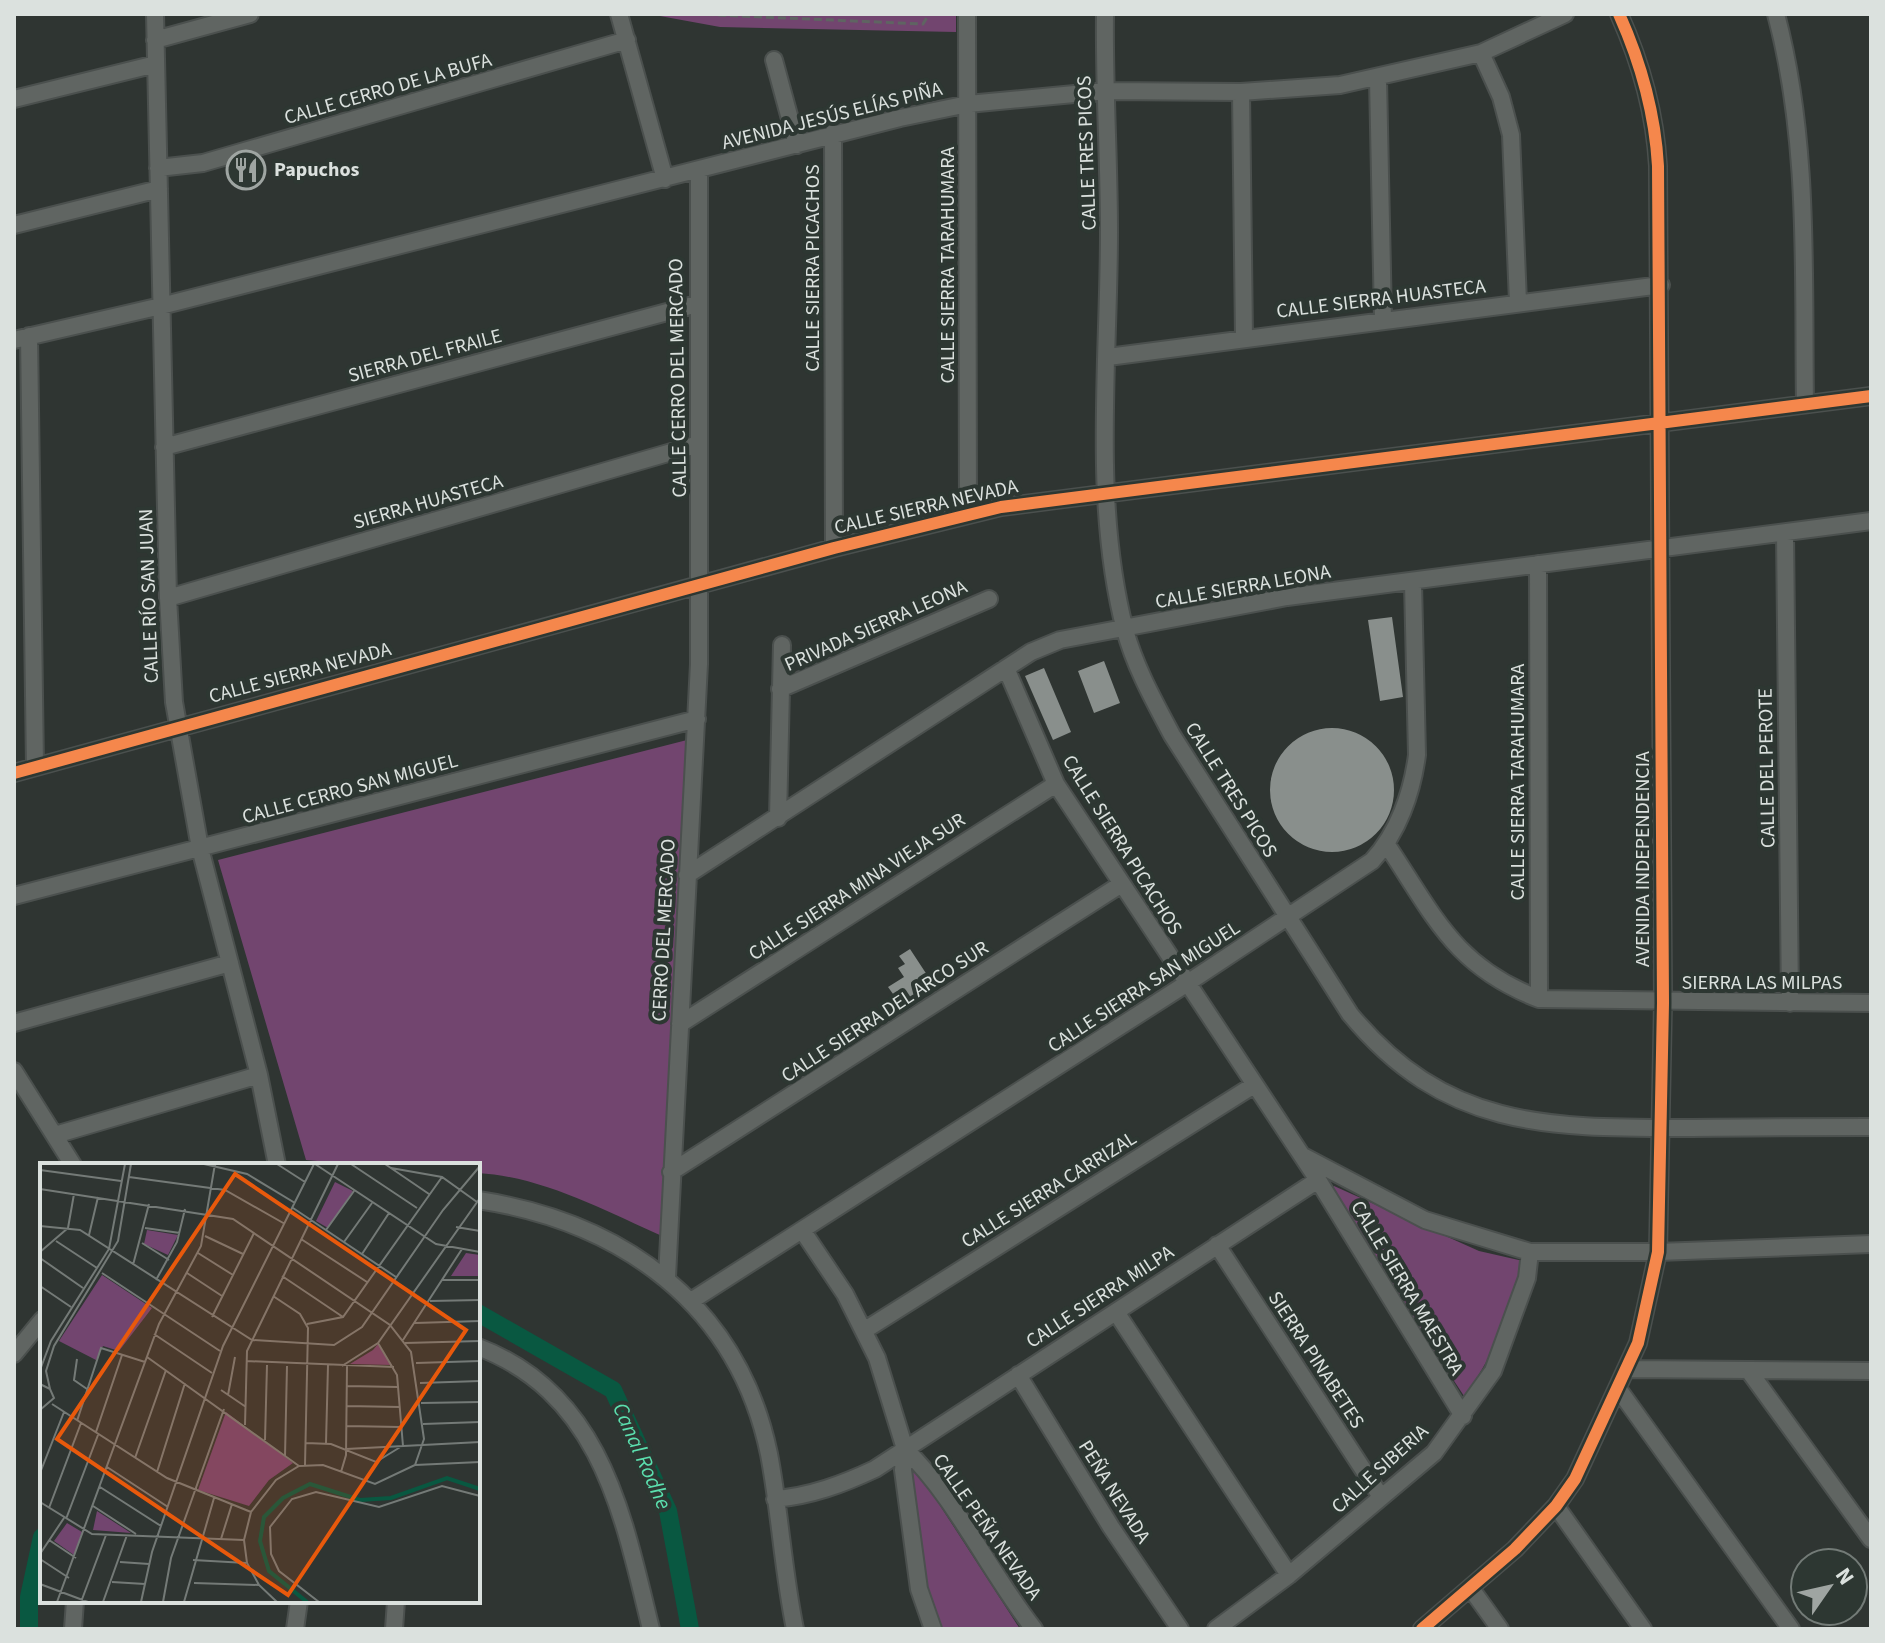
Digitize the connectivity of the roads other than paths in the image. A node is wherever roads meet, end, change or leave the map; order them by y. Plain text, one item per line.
1 (155, 14) edge
2 (250, 14) edge
3 (619, 14) edge
4 (967, 14) edge
5 (1105, 14) edge
6 (1565, 14) edge
7 (1619, 14) edge
8 (1776, 14) edge
9 (155, 40) junction
10 (627, 40) junction
11 (1481, 53) junction
12 (774, 60) dead end
13 (156, 64) junction
14 (1378, 79) junction
15 (1106, 91) junction
16 (1241, 92) junction
17 (14, 99) edge
18 (968, 104) junction
19 (833, 133) junction
20 (797, 145) junction
21 (158, 168) junction
22 (699, 170) junction
23 (665, 179) junction
24 (159, 189) junction
25 (14, 225) edge
26 (1661, 285) junction
27 (1518, 302) junction
28 (697, 304) junction
29 (161, 306) junction
30 (1383, 319) junction
31 (1244, 337) junction
32 (22, 338) edge
33 (1108, 357) junction
34 (1871, 396) edge
35 (1805, 405) junction
36 (1662, 422) junction
37 (699, 444) junction
38 (164, 447) junction
39 (1107, 495) junction
40 (968, 515) junction
41 (1871, 521) edge
42 (1785, 533) junction
43 (834, 548) junction
44 (1663, 548) junction
45 (1538, 564) junction
46 (1413, 583) junction
47 (700, 585) junction
48 (168, 598) junction
49 (989, 599) dead end
50 (1124, 629) junction
51 (782, 645) dead end
52 (1006, 668) junction
53 (780, 689) junction
54 (697, 719) junction
55 (178, 727) junction
56 (35, 767) junction
57 (14, 773) edge
58 (1056, 784) junction
59 (778, 818) junction
60 (1387, 845) junction
61 (200, 848) junction
62 (687, 875) junction
63 (1120, 885) junction
64 (14, 896) edge
65 (1287, 917) junction
66 (230, 963) junction
67 (1186, 984) junction
68 (1539, 999) junction
69 (1663, 1003) junction
70 (1790, 1003) junction
71 (1871, 1003) edge
72 (14, 1023) edge
73 (680, 1024) junction
74 (14, 1071) edge
75 (259, 1075) junction
76 (1254, 1085) junction
77 (1871, 1127) edge
78 (1663, 1128) junction
79 (55, 1135) junction
80 (1300, 1154) junction
81 (72, 1163) edge
82 (277, 1163) edge
83 (671, 1172) junction
84 (1318, 1180) junction
85 (480, 1200) edge
86 (802, 1230) junction
87 (1871, 1244) edge
88 (1217, 1245) junction
89 (1530, 1252) junction
90 (1658, 1252) junction
91 (667, 1277) junction
92 (691, 1301) junction
93 (1116, 1312) junction
94 (40, 1322) edge
95 (865, 1330) junction
96 (17, 1342) edge
97 (480, 1348) edge
98 (1628, 1369) junction
99 (1749, 1371) junction
100 (1871, 1371) edge
101 (1018, 1375) junction
102 (1619, 1390) junction
103 (1463, 1416) junction
104 (905, 1449) junction
105 (1381, 1497) junction
106 (775, 1499) junction
107 (1556, 1506) junction
108 (1871, 1539) edge
109 (1289, 1575) junction
110 (1472, 1590) junction
111 (75, 1603) edge
112 (299, 1603) edge
113 (396, 1603) edge
114 (73, 1629) edge
115 (295, 1629) edge
116 (394, 1629) edge
117 (651, 1629) edge
118 (795, 1629) edge
119 (933, 1629) edge
120 (1034, 1629) edge
121 (1180, 1629) edge
122 (1216, 1629) edge
123 (1422, 1629) edge
124 (1500, 1629) edge
125 (1643, 1629) edge
126 (1791, 1629) edge

1 - 9 street, CALLE RÍO SAN JUAN
2 - 9 street
3 - 10 street
4 - 18 street, CALLE SIERRA TARAHUMARA
5 - 15 street, CALLE TRES PICOS
6 - 11 street, AVENIDA JESÚS ELÍAS PIÑA
7 - 26 street, AVENIDA INDEPENDENCIA
8 - 35 street
9 - 13 street, CALLE RÍO SAN JUAN
10 - 21 street, CALLE CERRO DE LA BUFA
10 - 23 street
11 - 14 street, AVENIDA JESÚS ELÍAS PIÑA
11 - 27 street
12 - 20 street
13 - 17 street
13 - 21 street, CALLE RÍO SAN JUAN
14 - 16 street, AVENIDA JESÚS ELÍAS PIÑA
14 - 30 street
15 - 16 street, AVENIDA JESÚS ELÍAS PIÑA
15 - 18 street, AVENIDA JESÚS ELÍAS PIÑA
15 - 33 street, CALLE TRES PICOS
16 - 31 street
18 - 19 street, AVENIDA JESÚS ELÍAS PIÑA
18 - 40 street, CALLE SIERRA TARAHUMARA
19 - 20 street, AVENIDA JESÚS ELÍAS PIÑA
19 - 43 street, CALLE SIERRA PICACHOS
20 - 22 street, AVENIDA JESÚS ELÍAS PIÑA
21 - 24 street, CALLE RÍO SAN JUAN
22 - 23 street, AVENIDA JESÚS ELÍAS PIÑA
22 - 28 street, CALLE CERRO DEL MERCADO
23 - 29 street, AVENIDA JESÚS ELÍAS PIÑA
24 - 25 street
24 - 29 street, CALLE RÍO SAN JUAN
26 - 27 street, CALLE SIERRA HUASTECA
26 - 36 street, AVENIDA INDEPENDENCIA
27 - 30 street, CALLE SIERRA HUASTECA
28 - 37 street, CALLE CERRO DEL MERCADO
28 - 38 street, SIERRA DEL FRAILE
29 - 32 street, AVENIDA JESÚS ELÍAS PIÑA
29 - 38 street, CALLE RÍO SAN JUAN
30 - 31 street, CALLE SIERRA HUASTECA
31 - 33 street, CALLE SIERRA HUASTECA
32 - 56 street
33 - 39 street, CALLE TRES PICOS
34 - 35 street, CALLE SIERRA NEVADA
35 - 36 street, CALLE SIERRA NEVADA
36 - 39 street, CALLE SIERRA NEVADA
36 - 44 street, AVENIDA INDEPENDENCIA
37 - 47 street, CALLE CERRO DEL MERCADO
37 - 48 street, SIERRA HUASTECA
38 - 48 street, CALLE RÍO SAN JUAN
39 - 40 street, CALLE SIERRA NEVADA
39 - 50 street, CALLE TRES PICOS
40 - 43 street, CALLE SIERRA NEVADA
41 - 42 street, CALLE SIERRA LEONA
42 - 44 street, CALLE SIERRA LEONA
42 - 70 street, CALLE DEL PEROTE
43 - 47 street, CALLE SIERRA NEVADA
44 - 45 street, CALLE SIERRA LEONA
44 - 69 street, AVENIDA INDEPENDENCIA
45 - 46 street, CALLE SIERRA LEONA
45 - 68 street, CALLE SIERRA TARAHUMARA
46 - 50 street, CALLE SIERRA LEONA
46 - 60 street, CALLE SIERRA SAN MIGUEL
47 - 54 street, CERRO DEL MERCADO
47 - 55 street, CALLE SIERRA NEVADA
48 - 55 street, CALLE RÍO SAN JUAN
49 - 53 street, PRIVADA SIERRA LEONA
50 - 52 street, CALLE SIERRA LEONA
50 - 65 street, CALLE TRES PICOS
51 - 53 street, PRIVADA SIERRA LEONA
52 - 58 street, CALLE SIERRA PICACHOS
52 - 59 street, CALLE SIERRA LEONA
53 - 59 street, PRIVADA SIERRA LEONA
54 - 61 street, CALLE CERRO SAN MIGUEL
54 - 62 street, CERRO DEL MERCADO
55 - 56 street, CALLE SIERRA NEVADA
55 - 61 street, CALLE RÍO SAN JUAN
56 - 57 street, CALLE SIERRA NEVADA
58 - 63 street, CALLE SIERRA PICACHOS
58 - 73 street, CALLE SIERRA MINA VIEJA SUR
59 - 62 street, CALLE SIERRA LEONA
60 - 65 street, CALLE SIERRA SAN MIGUEL
60 - 68 street, SIERRA LAS MILPAS
61 - 64 street, CALLE CERRO SAN MIGUEL
61 - 66 street, CALLE RÍO SAN JUAN
62 - 73 street, CERRO DEL MERCADO
63 - 67 street, CALLE SIERRA PICACHOS
63 - 83 street, CALLE SIERRA DEL ARCO SUR
65 - 67 street, CALLE SIERRA SAN MIGUEL
65 - 78 street, CALLE TRES PICOS
66 - 72 street
66 - 75 street, CALLE RÍO SAN JUAN
67 - 76 street, CALLE SIERRA PICACHOS
67 - 86 street, CALLE SIERRA SAN MIGUEL
68 - 69 street, SIERRA LAS MILPAS
69 - 70 street, SIERRA LAS MILPAS
69 - 78 street, AVENIDA INDEPENDENCIA
70 - 71 street, SIERRA LAS MILPAS
73 - 83 street, CERRO DEL MERCADO
74 - 79 street
75 - 79 street
75 - 82 street, CALLE RÍO SAN JUAN
76 - 80 street, CALLE SIERRA PICACHOS
76 - 95 street, CALLE SIERRA CARRIZAL
77 - 78 street, CALLE TRES PICOS
78 - 90 street, AVENIDA INDEPENDENCIA
79 - 81 street
80 - 84 street, CALLE SIERRA PICACHOS
80 - 89 street, CALLE SIERRA PICACHOS
83 - 91 street, CERRO DEL MERCADO
84 - 88 street, CALLE SIERRA MILPA
84 - 103 street, CALLE SIERRA MAESTRA
85 - 91 street
86 - 92 street, CALLE SIERRA SAN MIGUEL
86 - 95 street
87 - 90 street, CALLE SIERRA PICACHOS
88 - 93 street, CALLE SIERRA MILPA
88 - 105 street, SIERRA PINABETES
89 - 90 street, CALLE SIERRA PICACHOS
89 - 103 street, CALLE SIBERIA
90 - 98 street, AVENIDA INDEPENDENCIA
91 - 92 street
92 - 106 street
93 - 101 street, CALLE SIERRA MILPA
93 - 109 street
94 - 96 street
95 - 104 street
97 - 117 street
98 - 99 street
98 - 102 street, AVENIDA INDEPENDENCIA
99 - 100 street
99 - 108 street
101 - 104 street, CALLE SIERRA MILPA
101 - 121 street, PEÑA NEVADA
102 - 107 street, AVENIDA INDEPENDENCIA
102 - 126 street
103 - 105 street, CALLE SIBERIA
104 - 106 street, CALLE SIERRA MILPA
104 - 119 street
104 - 120 street, CALLE PEÑA NEVADA
105 - 109 street, CALLE SIBERIA
106 - 118 street
107 - 110 street, AVENIDA INDEPENDENCIA
107 - 125 street
109 - 122 street, CALLE SIBERIA
110 - 123 street, AVENIDA INDEPENDENCIA
110 - 124 street
111 - 114 street
112 - 115 street
113 - 116 street

